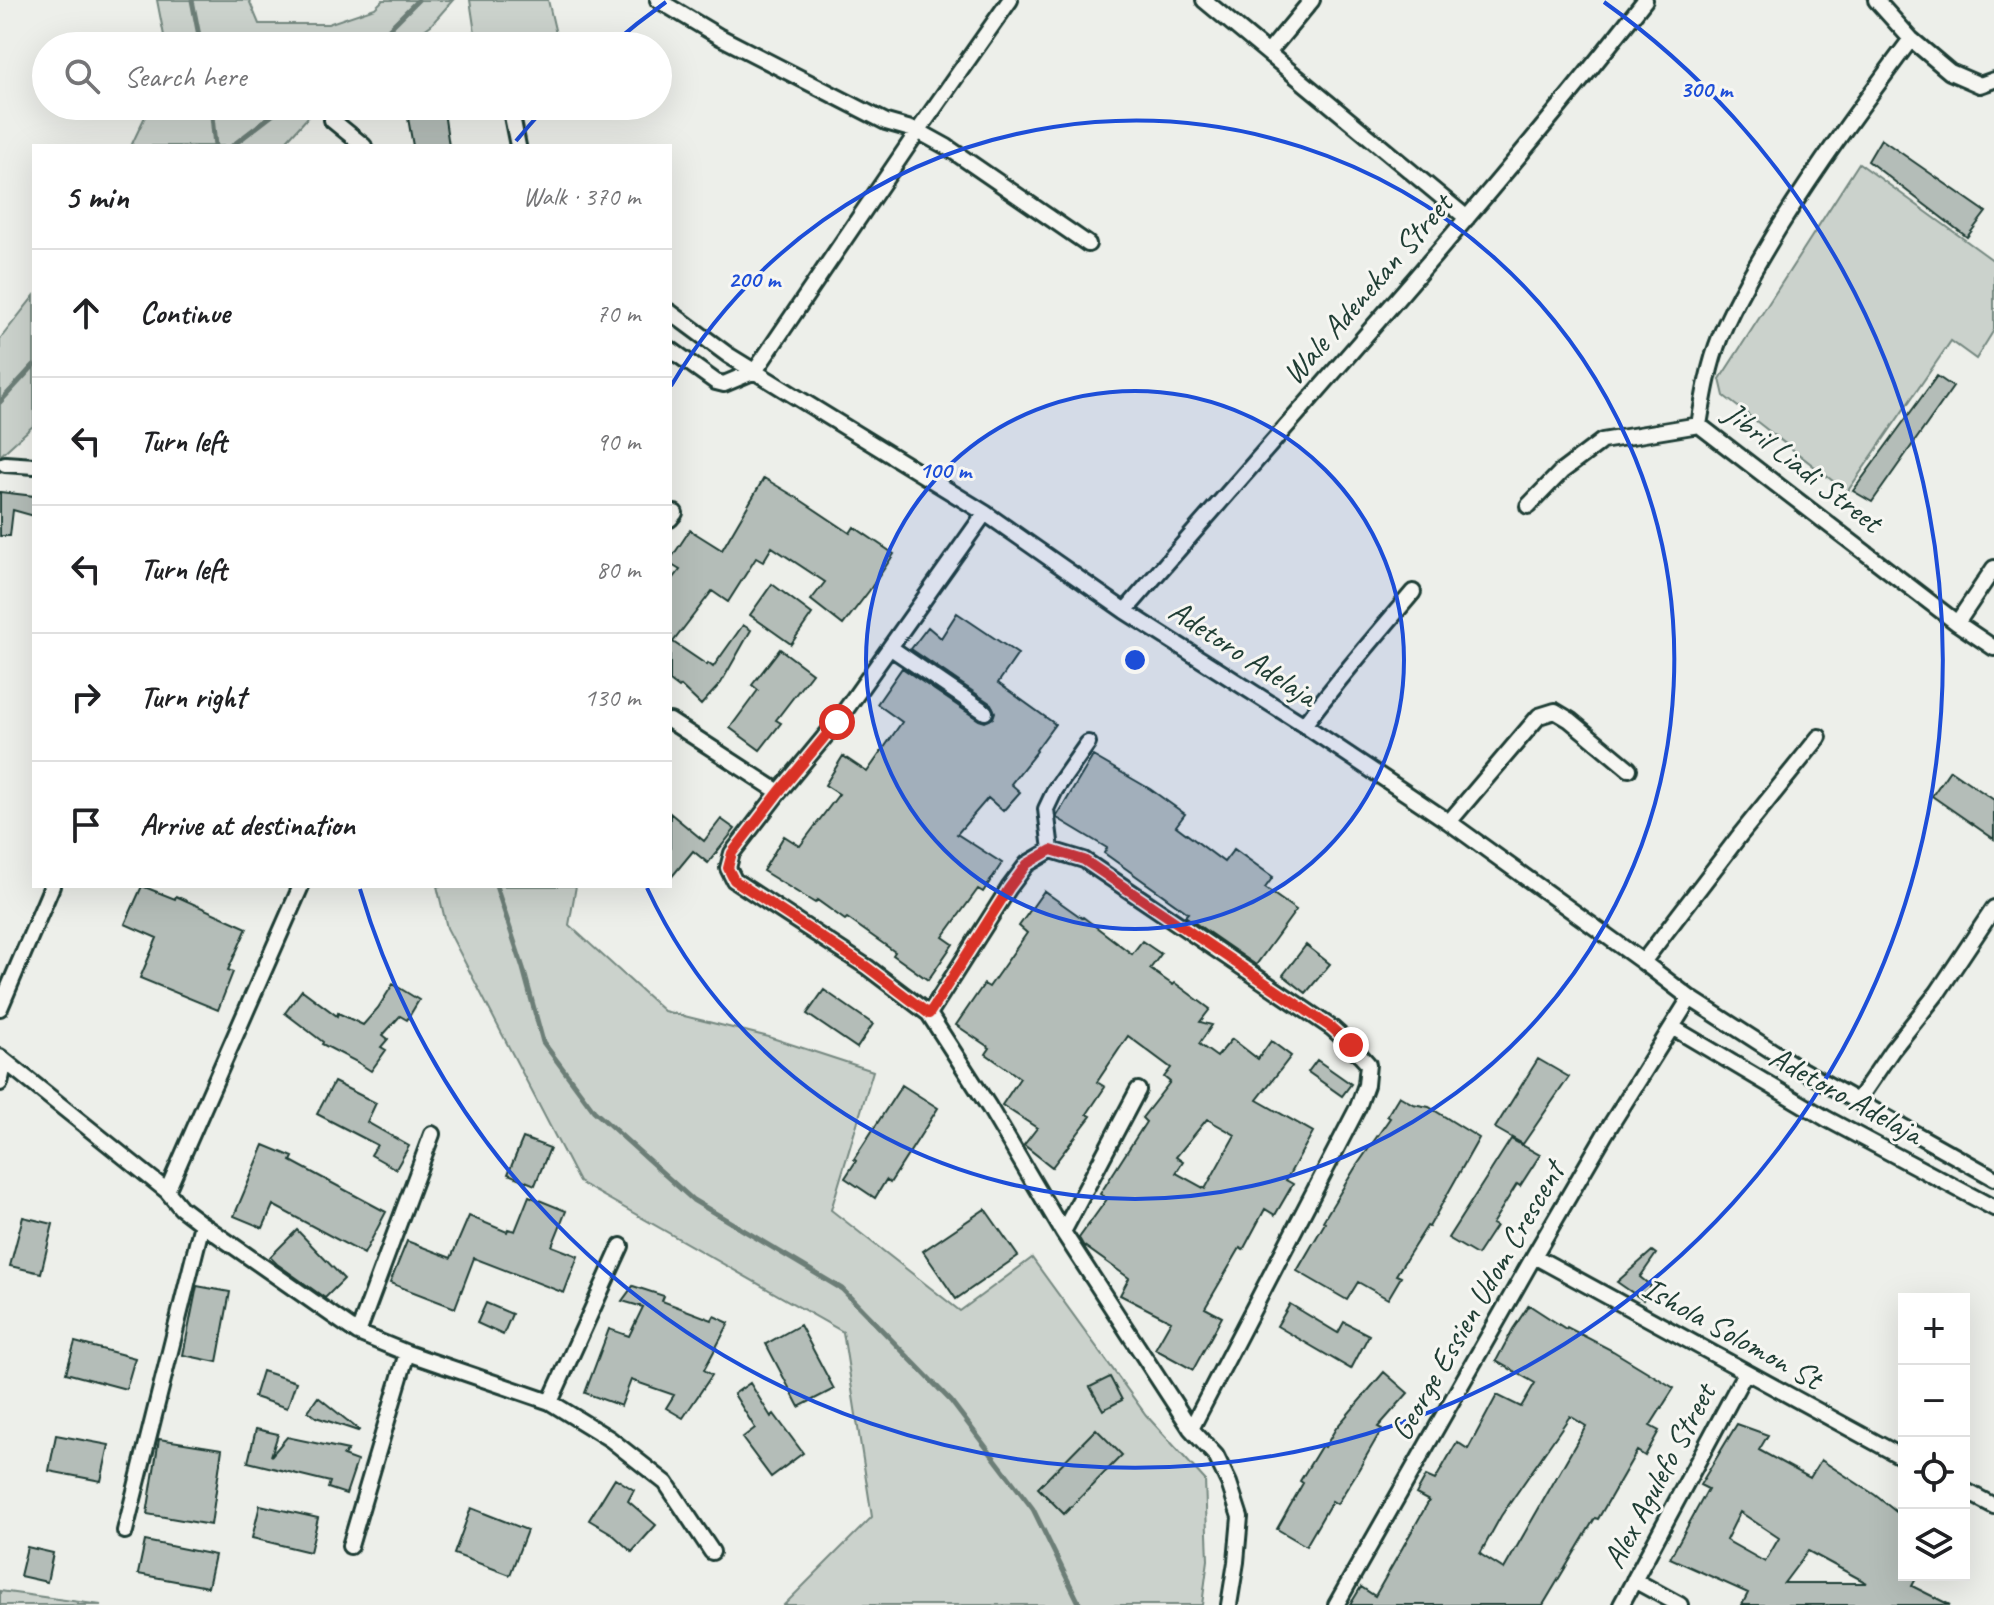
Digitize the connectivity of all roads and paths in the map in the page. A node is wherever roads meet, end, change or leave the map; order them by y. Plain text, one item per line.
1 (658, 0) edge
2 (1010, 0) edge
3 (1204, 0) edge
4 (1312, 0) edge
5 (1645, 0) edge
6 (1876, 0) edge
7 (1911, 39) junction
8 (1268, 53) junction
9 (1994, 80) edge
10 (332, 120) dead end
11 (513, 120) edge
12 (918, 131) junction
13 (362, 144) edge
14 (518, 144) edge
15 (1467, 218) junction
16 (1088, 244) dead end
17 (672, 314) edge
18 (672, 350) edge
19 (755, 371) junction
20 (1699, 425) junction
21 (5, 464) dead end
22 (32, 466) edge
23 (1528, 506) dead end
24 (985, 513) junction
25 (1994, 568) edge
26 (1413, 592) dead end
27 (1125, 611) junction
28 (1957, 623) junction
29 (891, 648) junction
30 (1994, 648) edge
31 (985, 712) dead end
32 (672, 722) edge
33 (1304, 725) junction
34 (1819, 737) dead end
35 (1088, 743) dead end
36 (1629, 769) dead end
37 (779, 792) junction
38 (1449, 822) junction
39 (1051, 850) junction
40 (51, 888) edge
41 (300, 888) edge
42 (1994, 908) edge
43 (1643, 962) junction
44 (1690, 998) junction
45 (0, 1008) edge
46 (929, 1014) junction
47 (1672, 1027) junction
48 (2, 1059) edge
49 (0, 1083) edge
50 (1138, 1090) dead end
51 (1858, 1100) junction
52 (432, 1134) dead end
53 (1994, 1178) edge
54 (167, 1191) junction
55 (1994, 1208) edge
56 (202, 1224) junction
57 (1063, 1232) junction
58 (621, 1246) dead end
59 (1534, 1256) junction
60 (358, 1333) junction
61 (407, 1353) junction
62 (1745, 1373) junction
63 (550, 1402) junction
64 (1191, 1429) junction
65 (1898, 1455) edge
66 (1970, 1493) edge
67 (1994, 1506) edge
68 (125, 1531) dead end
69 (350, 1546) dead end
70 (712, 1552) dead end
71 (1634, 1580) junction
72 (1229, 1605) edge
73 (1336, 1605) edge
74 (1621, 1605) edge
75 (1680, 1605) edge

1 - 12 street
2 - 12 street
3 - 8 street
4 - 8 street
5 - 15 street, Wale Adenekan Street
6 - 7 street
7 - 9 street
7 - 20 street, Jibril Liadi Street
8 - 15 street
10 - 13 street
11 - 14 street
12 - 16 street
12 - 19 street
15 - 27 street, Wale Adenekan Street
17 - 19 street, Adetoro Adelaja
18 - 19 street
19 - 24 street, Adetoro Adelaja
20 - 23 street
20 - 28 street, Jibril Liadi Street
21 - 22 street
24 - 27 street, Adetoro Adelaja
24 - 29 street
25 - 28 street
26 - 33 street
27 - 33 street, Adetoro Adelaja
28 - 30 street, Jibril Liadi Street
29 - 31 street
29 - 37 street
32 - 37 street
33 - 38 street, Adetoro Adelaja
34 - 43 street
35 - 39 street
36 - 38 street
37 - 46 street
38 - 43 street, Adetoro Adelaja
39 - 46 street
39 - 64 street
40 - 45 street
41 - 54 street
42 - 51 street
43 - 44 street, Adetoro Adelaja
44 - 47 street, George Essien Udom Crescent
44 - 51 street, Adetoro Adelaja
46 - 57 street
47 - 55 street, Adetoro Adelaja
47 - 59 street, George Essien Udom Crescent
48 - 49 street
48 - 54 street
50 - 57 street
51 - 53 street, Adetoro Adelaja
52 - 60 street
54 - 56 street
56 - 60 street
56 - 68 street
57 - 64 street
58 - 63 street
59 - 62 street, Ishola Solomon St
59 - 73 street, George Essien Udom Crescent
60 - 61 street
61 - 63 street
61 - 69 street
62 - 65 street, Ishola Solomon St
62 - 71 street, Alex Agulefo Street
63 - 70 street
64 - 72 street
66 - 67 street
71 - 74 street, Alex Agulefo Street
71 - 75 street

